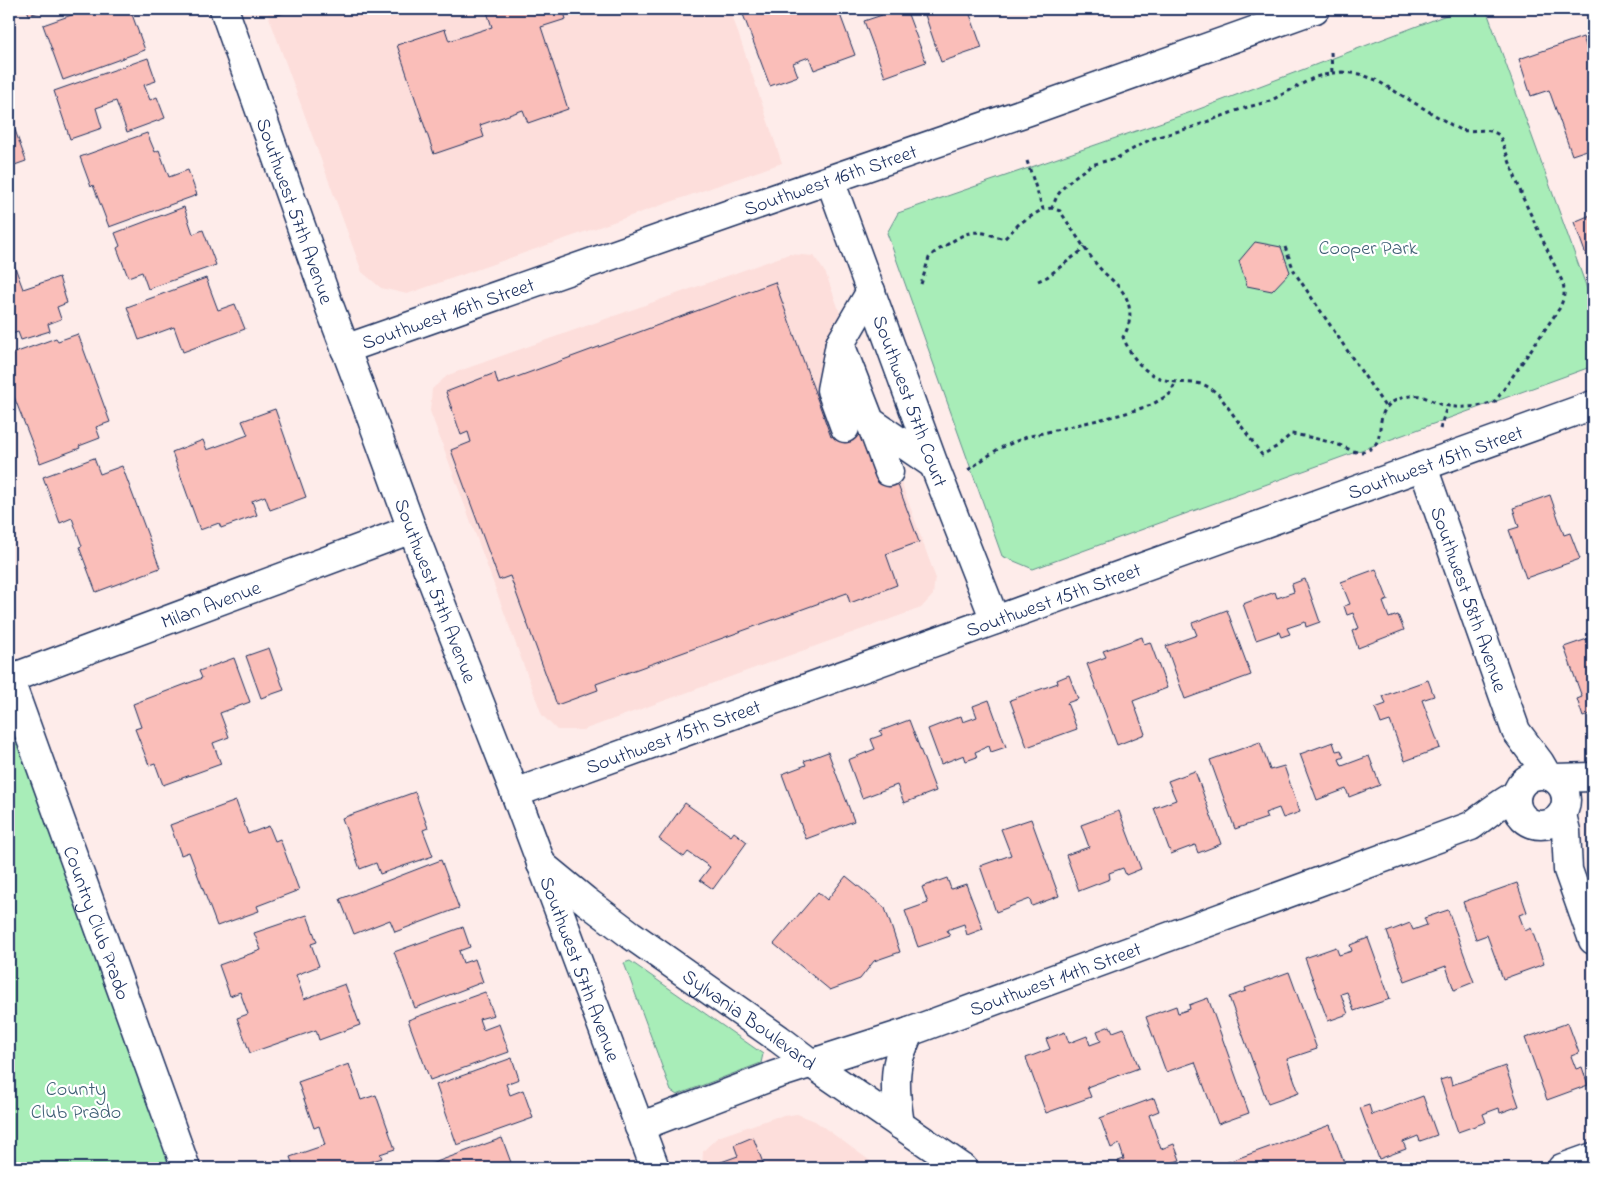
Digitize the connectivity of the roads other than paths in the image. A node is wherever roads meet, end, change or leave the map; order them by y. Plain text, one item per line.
1 (224, 9) edge
2 (1315, 9) edge
3 (830, 180) junction
4 (871, 291) junction
5 (345, 349) junction
6 (1593, 405) edge
7 (858, 424) junction
8 (1423, 466) junction
9 (889, 472) dead end
10 (938, 474) junction
11 (412, 529) junction
12 (995, 620) junction
13 (9, 679) edge
14 (1516, 731) junction
15 (1550, 777) junction
16 (1593, 777) edge
17 (1518, 791) junction
18 (1593, 791) edge
19 (515, 793) junction
20 (1564, 811) junction
21 (1532, 824) junction
22 (1471, 826) junction
23 (541, 864) junction
24 (1568, 870) junction
25 (1593, 940) edge
26 (909, 1032) junction
27 (812, 1064) junction
28 (900, 1125) junction
29 (639, 1127) junction
30 (1593, 1157) edge
31 (186, 1168) edge
32 (654, 1168) edge
33 (963, 1168) edge
34 (1562, 1168) edge

1 - 5 street, Southwest 57th Avenue
2 - 3 street, Southwest 16th Street
3 - 4 street, Southwest 57th Court
3 - 5 street, Southwest 16th Street
4 - 7 street
4 - 10 street, Southwest 57th Court
5 - 11 street, Southwest 57th Avenue
6 - 8 street, Southwest 15th Street
7 - 9 street
7 - 10 street
8 - 12 street, Southwest 15th Street
8 - 14 street, Southwest 58th Avenue
10 - 12 street, Southwest 57th Court
11 - 13 street, Milan Avenue
11 - 19 street, Southwest 57th Avenue
12 - 19 street, Southwest 15th Street
13 - 31 street, Country Club Prado
14 - 15 street, Southwest 58th Avenue
14 - 17 street, Southwest 58th Avenue
15 - 16 street
15 - 17 street
15 - 20 street
17 - 21 street
17 - 22 street, Southwest 14th Street
18 - 20 street
19 - 23 street, Southwest 57th Avenue
20 - 21 street
20 - 24 street
21 - 22 street, Southwest 14th Street
21 - 24 street
22 - 26 street, Southwest 14th Street
23 - 27 street, Sylvania Boulevard
23 - 29 street, Southwest 57th Avenue
24 - 25 street
26 - 27 street, Southwest 14th Street
26 - 28 street
27 - 28 street, Sylvania Boulevard
27 - 29 street, Southwest 14th Street
28 - 33 street, Sylvania Boulevard
29 - 32 street, Southwest 57th Avenue
30 - 34 street

